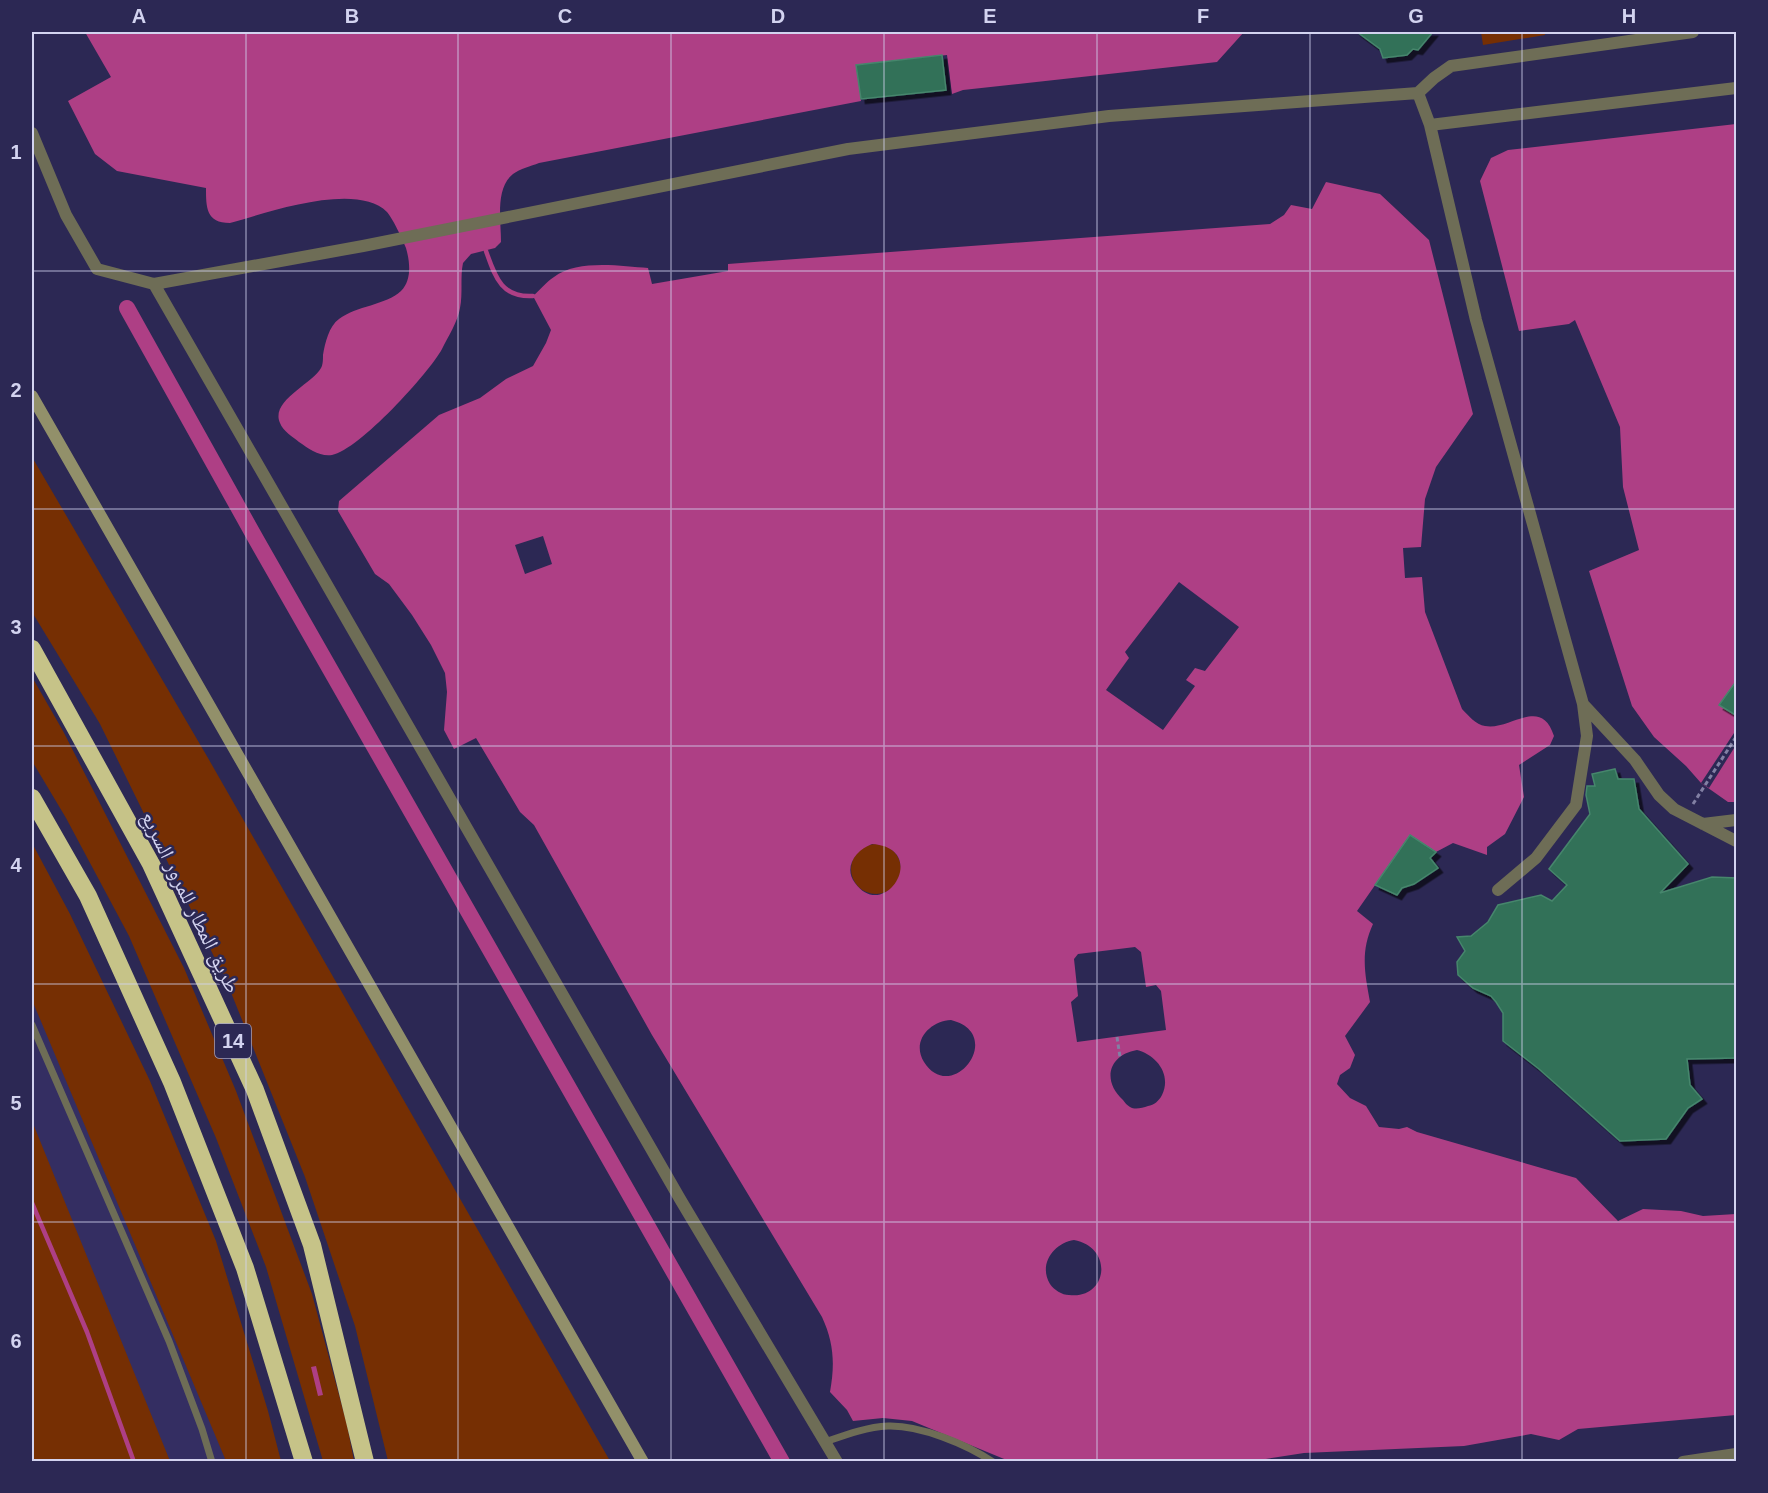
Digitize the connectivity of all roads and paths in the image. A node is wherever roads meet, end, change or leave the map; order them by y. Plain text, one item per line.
1 (1693, 32) edge
2 (1737, 88) edge
3 (1418, 93) junction
4 (1430, 124) junction
5 (32, 133) edge
6 (154, 284) junction
7 (32, 396) edge
8 (32, 649) edge
9 (1582, 704) junction
10 (1737, 737) edge
11 (32, 798) edge
12 (1685, 816) junction
13 (1737, 820) edge
14 (1703, 824) junction
15 (1737, 841) edge
16 (1498, 890) dead end
17 (32, 1024) edge
18 (1117, 1037) dead end
19 (1120, 1057) dead end
20 (825, 1442) junction
21 (1737, 1454) edge
22 (212, 1461) edge
23 (304, 1461) edge
24 (365, 1461) edge
25 (643, 1461) edge
26 (837, 1461) edge
27 (993, 1461) edge
28 (1683, 1461) edge

1 - 3 street
2 - 4 street
3 - 4 street
3 - 6 street
4 - 9 street
5 - 6 street
6 - 20 street
7 - 25 street
8 - 24 highway, طريق المطار للمرور السريع / 14
9 - 12 street
9 - 16 street
10 - 12 path
11 - 23 highway
12 - 14 street
13 - 14 street
14 - 15 street
17 - 22 lane
18 - 19 path
20 - 26 street
20 - 27 lane
21 - 28 street

